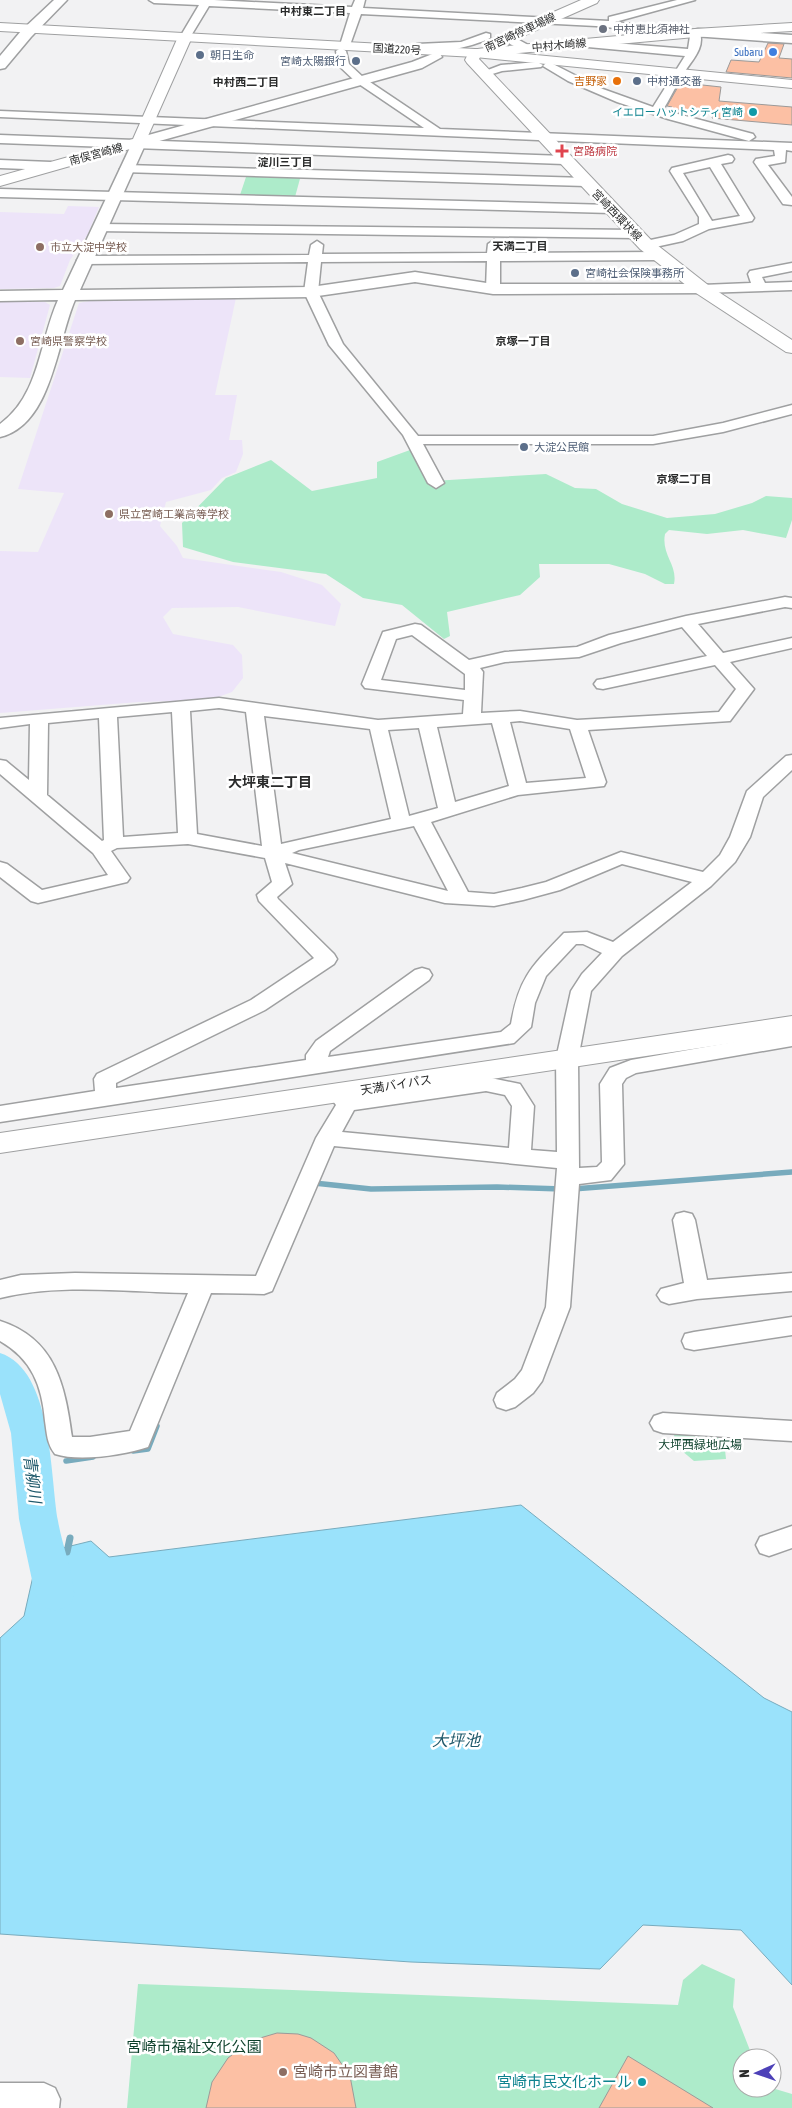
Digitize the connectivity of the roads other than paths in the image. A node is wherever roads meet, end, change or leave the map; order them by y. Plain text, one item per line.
1 (61, 0) edge
2 (154, 0) edge
3 (574, 0) edge
4 (592, 0) edge
5 (690, 0) edge
6 (207, 2) edge
7 (358, 5) edge
8 (527, 19) junction
9 (543, 20) junction
10 (596, 23) junction
11 (792, 26) edge
12 (0, 27) edge
13 (29, 31) junction
14 (0, 32) edge
15 (513, 33) junction
16 (695, 33) junction
17 (486, 36) junction
18 (183, 39) junction
19 (792, 39) edge
20 (577, 43) junction
21 (374, 47) junction
22 (343, 48) junction
23 (526, 48) junction
24 (692, 53) junction
25 (474, 56) junction
26 (419, 59) junction
27 (1, 61) edge
28 (543, 65) junction
29 (486, 73) junction
30 (677, 76) junction
31 (360, 80) junction
32 (792, 84) edge
33 (792, 88) edge
34 (657, 112) junction
35 (0, 114) edge
36 (147, 121) junction
37 (206, 123) junction
38 (337, 129) junction
39 (438, 133) junction
40 (502, 135) junction
41 (545, 137) junction
42 (0, 139) edge
43 (140, 142) junction
44 (726, 146) junction
45 (787, 147) edge
46 (334, 151) junction
47 (500, 157) junction
48 (564, 160) junction
49 (714, 163) junction
50 (0, 164) edge
51 (51, 166) junction
52 (126, 169) junction
53 (330, 174) junction
54 (496, 180) junction
55 (0, 181) edge
56 (586, 182) junction
57 (0, 193) edge
58 (114, 196) junction
59 (792, 201) edge
60 (495, 206) junction
61 (611, 210) junction
62 (322, 215) junction
63 (706, 226) junction
64 (100, 228) junction
65 (496, 232) junction
66 (640, 239) junction
67 (659, 256) junction
68 (493, 257) junction
69 (315, 258) junction
70 (84, 260) junction
71 (792, 267) edge
72 (759, 286) junction
73 (792, 286) edge
74 (493, 289) junction
75 (702, 289) junction
76 (311, 292) junction
77 (70, 295) junction
78 (0, 296) edge
79 (792, 348) edge
80 (792, 409) edge
81 (0, 432) edge
82 (412, 440) junction
83 (436, 483) dead end
84 (792, 603) edge
85 (686, 621) junction
86 (792, 644) edge
87 (718, 659) junction
88 (466, 666) junction
89 (603, 684) dead end
90 (474, 696) junction
91 (181, 706) junction
92 (254, 709) junction
93 (108, 712) junction
94 (39, 718) junction
95 (500, 718) junction
96 (472, 720) junction
97 (0, 723) edge
98 (427, 723) junction
99 (378, 725) junction
100 (577, 725) junction
101 (0, 765) edge
102 (787, 770) edge
103 (519, 790) junction
104 (38, 796) junction
105 (448, 811) junction
106 (420, 819) junction
107 (401, 823) junction
108 (188, 838) junction
109 (107, 846) junction
110 (273, 854) junction
111 (0, 868) edge
112 (707, 879) junction
113 (462, 899) junction
114 (615, 951) junction
115 (422, 975) dead end
116 (792, 1009) edge
117 (792, 1024) edge
118 (792, 1039) edge
119 (568, 1051) junction
120 (317, 1067) junction
121 (106, 1096) junction
122 (343, 1099) junction
123 (0, 1114) edge
124 (0, 1127) edge
125 (326, 1138) junction
126 (0, 1143) edge
127 (519, 1158) junction
128 (568, 1179) junction
129 (684, 1220) dead end
130 (792, 1282) edge
131 (203, 1284) junction
132 (0, 1289) edge
133 (697, 1290) junction
134 (669, 1295) dead end
135 (792, 1326) edge
136 (0, 1330) edge
137 (694, 1341) dead end
138 (506, 1400) dead end
139 (663, 1423) dead end
140 (792, 1431) edge
141 (0, 2099) edge
142 (43, 2108) edge

1 - 13 street
2 - 6 street
3 - 8 main road, 南宮崎停車場線
4 - 9 main road, 南宮崎停車場線
5 - 10 street
6 - 7 street
6 - 18 street
7 - 8 street
7 - 22 street
8 - 9 street
8 - 17 main road, 南宮崎停車場線
9 - 10 street
9 - 15 main road, 南宮崎停車場線
10 - 16 street
11 - 16 main road, 中村木崎線
12 - 13 main road, 国道220号
13 - 14 main road, 国道220号
13 - 18 main road, 国道220号
13 - 27 street
15 - 23 street
15 - 25 main road, 南宮崎停車場線
16 - 19 street
16 - 20 main road, 中村木崎線
16 - 24 street
17 - 21 street
17 - 25 main road, 南宮崎停車場線
18 - 22 main road, 国道220号
18 - 36 main road, 南俣宮崎線
20 - 23 main road, 中村木崎線
20 - 24 street
21 - 22 main road, 国道220号
21 - 25 main road, 国道220号
22 - 26 main road, 国道220号
22 - 31 street
23 - 25 main road, 中村木崎線
24 - 30 street
25 - 26 main road, 国道220号
25 - 28 main road, 国道220号
25 - 29 main road, 宮崎西環状線
25 - 30 main road, 国道220号
26 - 31 street
28 - 29 street
28 - 30 main road, 国道220号
28 - 34 street
29 - 41 main road, 宮崎西環状線
30 - 32 main road, 国道220号
30 - 33 main road, 国道220号
30 - 34 street
31 - 37 street
31 - 39 street
34 - 45 street
35 - 36 street
36 - 37 street
36 - 43 main road, 南俣宮崎線
37 - 38 street
37 - 43 street
38 - 39 street
38 - 46 street
39 - 40 street
40 - 41 street
40 - 47 street
41 - 44 street
41 - 48 main road, 宮崎西環状線
42 - 43 street
43 - 46 street
43 - 51 main road, 南俣宮崎線
43 - 52 street
44 - 45 street
44 - 49 street
45 - 59 street
46 - 47 street
46 - 53 street
47 - 48 street
47 - 54 street
48 - 56 main road, 宮崎西環状線
49 - 63 street
49 - 63 street
50 - 51 street
51 - 55 main road, 南俣宮崎線
52 - 53 street
52 - 58 street
53 - 54 street
53 - 62 street
54 - 56 street
54 - 60 street
56 - 61 main road, 宮崎西環状線
57 - 58 street
58 - 62 street
58 - 64 street
60 - 61 street
60 - 62 street
60 - 65 street
61 - 66 main road, 宮崎西環状線
62 - 64 street
62 - 65 street
62 - 69 street
63 - 66 street
64 - 70 street
65 - 66 street
65 - 68 street
66 - 67 main road, 宮崎西環状線
67 - 68 street
67 - 75 main road, 宮崎西環状線
68 - 69 street
68 - 74 street
69 - 70 street
69 - 76 street
70 - 77 street
71 - 72 street
72 - 73 street
72 - 75 street
74 - 75 street
74 - 76 street
75 - 79 main road, 宮崎西環状線
76 - 77 street
76 - 82 street
77 - 78 street
77 - 81 street
80 - 82 street
82 - 83 street
84 - 85 street
85 - 87 street
85 - 88 street
86 - 87 street
87 - 89 street
87 - 100 street
88 - 90 street
88 - 90 street
90 - 96 street
91 - 92 street
91 - 93 street
91 - 108 street
92 - 99 street
92 - 110 street
93 - 94 street
93 - 109 street
94 - 97 street
94 - 104 street
95 - 96 street
95 - 100 street
95 - 103 street
96 - 98 street
98 - 99 street
98 - 105 street
99 - 107 street
100 - 103 street
101 - 104 street
102 - 112 street
103 - 105 street
104 - 109 street
105 - 106 street
106 - 107 street
106 - 113 street
107 - 110 street
108 - 109 street
108 - 110 street
109 - 111 street
110 - 113 street
110 - 121 street
112 - 113 street
112 - 114 street
114 - 119 street
114 - 120 street
115 - 120 street
116 - 119 main road, 天満バイパス
117 - 119 main road, 天満バイパス
118 - 128 street
119 - 122 main road, 天満バイパス
119 - 124 main road, 天満バイパス
119 - 128 street
120 - 121 street
121 - 123 street
122 - 125 street
122 - 126 main road, 天満バイパス
122 - 127 street
125 - 127 street
125 - 131 street
127 - 128 street
128 - 138 street
129 - 133 street
130 - 133 street
131 - 132 street
131 - 136 street
133 - 134 street
135 - 137 street
139 - 140 street
141 - 142 street

